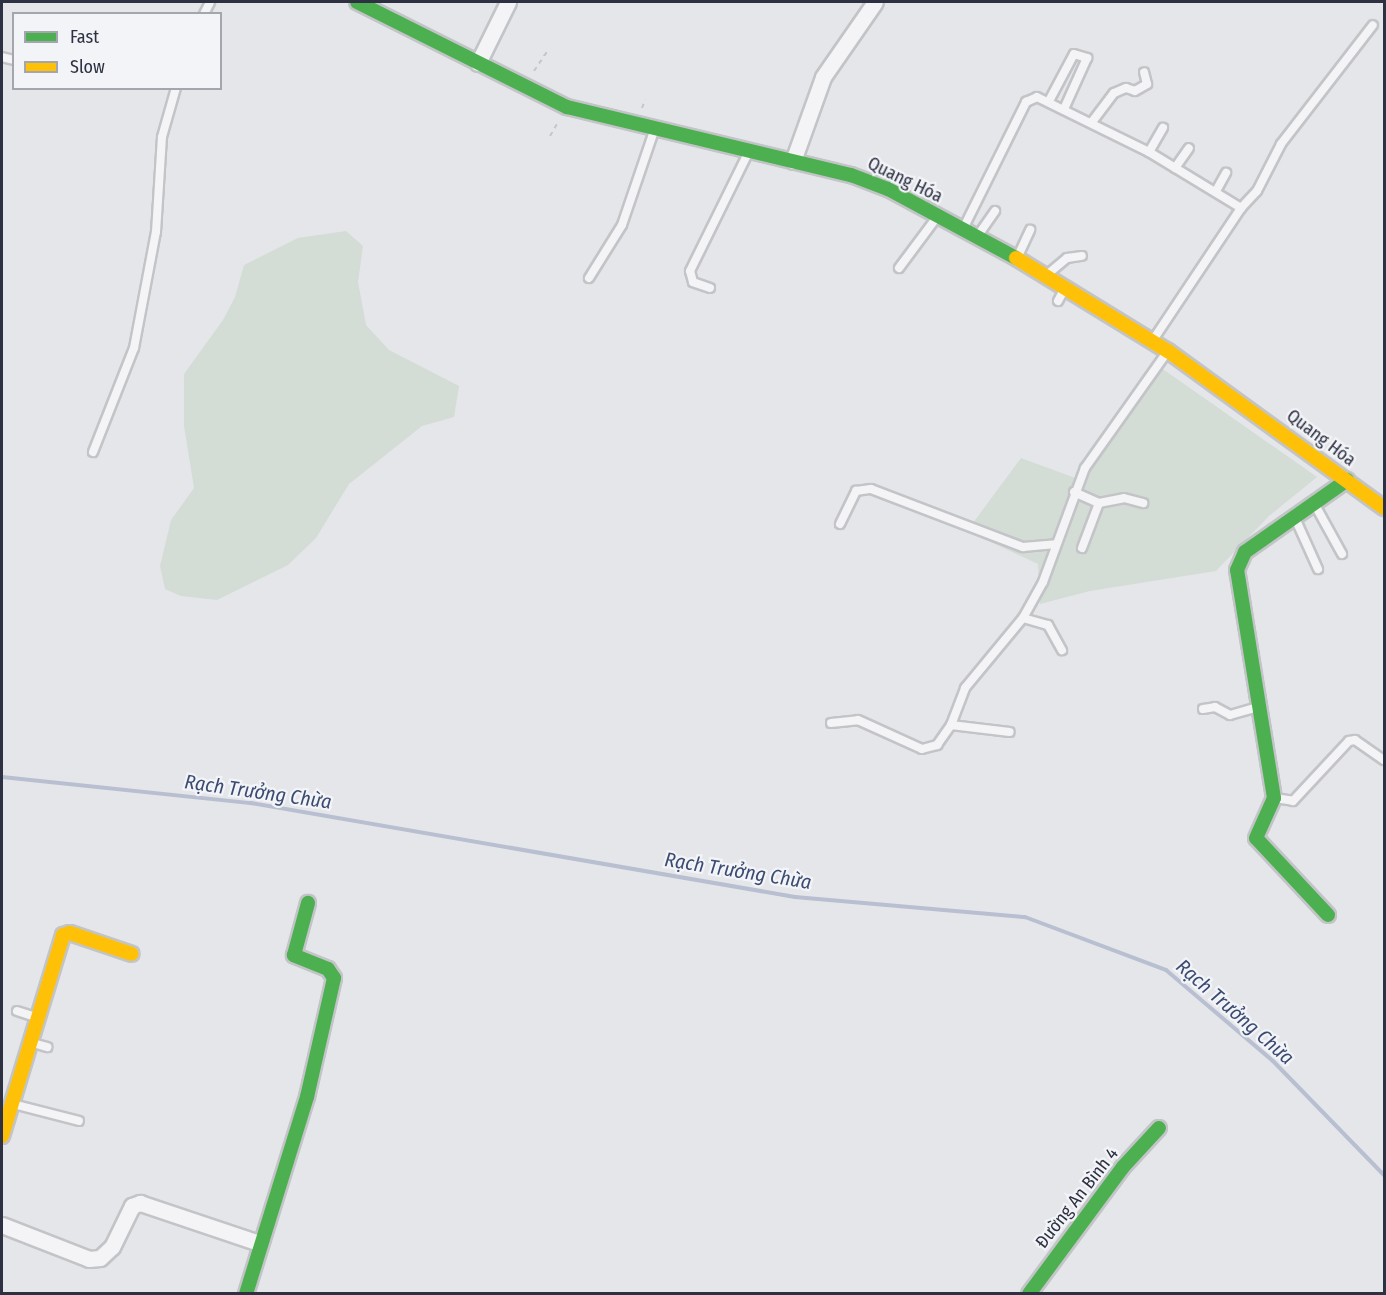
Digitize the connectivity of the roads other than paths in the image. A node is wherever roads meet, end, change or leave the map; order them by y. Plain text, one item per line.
1 (357, 2) edge
2 (508, 2) edge
3 (875, 2) edge
4 (1373, 25) dead end
5 (478, 63) junction
6 (1144, 72) dead end
7 (175, 90) edge
8 (1049, 101) junction
9 (1064, 109) junction
10 (1092, 122) junction
11 (1164, 128) dead end
12 (655, 129) junction
13 (1189, 148) dead end
14 (749, 151) junction
15 (1149, 152) junction
16 (792, 161) junction
17 (1175, 168) junction
18 (1226, 173) dead end
19 (1216, 191) junction
20 (1241, 208) junction
21 (995, 211) dead end
22 (938, 216) junction
23 (1030, 230) dead end
24 (969, 234) junction
25 (1082, 256) dead end
26 (1018, 258) junction
27 (899, 268) dead end
28 (1048, 274) junction
29 (589, 278) dead end
30 (1066, 287) junction
31 (710, 288) dead end
32 (1058, 301) dead end
33 (1152, 341) junction
34 (1168, 351) junction
35 (93, 452) dead end
36 (1347, 480) junction
37 (1074, 492) junction
38 (1099, 503) junction
39 (1143, 503) dead end
40 (1314, 503) junction
41 (1384, 507) edge
42 (1294, 517) junction
43 (840, 524) dead end
44 (1056, 544) junction
45 (1082, 548) dead end
46 (1342, 554) dead end
47 (1318, 568) dead end
48 (1023, 618) junction
49 (1062, 650) dead end
50 (1260, 706) junction
51 (1203, 709) dead end
52 (831, 723) dead end
53 (951, 725) junction
54 (1010, 732) dead end
55 (1384, 760) edge
56 (1274, 798) junction
57 (308, 903) dead end
58 (1328, 915) dead end
59 (132, 954) dead end
60 (17, 1011) dead end
61 (36, 1017) junction
62 (29, 1042) junction
63 (47, 1047) dead end
64 (11, 1103) junction
65 (79, 1121) dead end
66 (1159, 1128) dead end
67 (2, 1136) edge
68 (2, 1225) edge
69 (259, 1243) junction
70 (246, 1293) edge
71 (1029, 1293) edge

1 - 5 street, Quang Hóa
2 - 5 street
3 - 16 street
4 - 20 lane
5 - 12 street, Quang Hóa
6 - 10 lane
7 - 35 lane
8 - 9 lane
8 - 9 lane
8 - 24 lane
9 - 10 lane
10 - 15 lane
11 - 15 lane
12 - 14 street, Quang Hóa
12 - 29 lane
13 - 17 lane
14 - 16 street, Quang Hóa
14 - 31 lane
15 - 17 lane
16 - 22 street, Quang Hóa
17 - 19 lane
18 - 19 lane
19 - 20 lane
20 - 33 lane
21 - 24 lane
22 - 24 street, Quang Hóa
22 - 27 lane
23 - 26 lane
24 - 26 street, Quang Hóa
25 - 28 lane
26 - 28 street, Quang Hóa
28 - 30 street, Quang Hóa
30 - 32 lane
30 - 33 street, Quang Hóa
33 - 34 street, Quang Hóa
34 - 36 street, Quang Hóa
34 - 37 lane
36 - 40 street
36 - 41 street, Quang Hóa
37 - 38 lane
37 - 44 lane
38 - 39 lane
38 - 45 lane
40 - 42 street
40 - 46 lane
42 - 47 lane
42 - 50 street
43 - 44 lane
44 - 48 lane
48 - 49 lane
48 - 53 lane
50 - 51 lane
50 - 56 street
52 - 53 lane
53 - 54 lane
55 - 56 lane
56 - 58 street
57 - 69 street
59 - 61 street
60 - 61 lane
61 - 62 street
62 - 63 lane
62 - 64 street
64 - 65 lane
64 - 67 street
66 - 71 street, Đường An Bình 4
68 - 69 street
69 - 70 street

